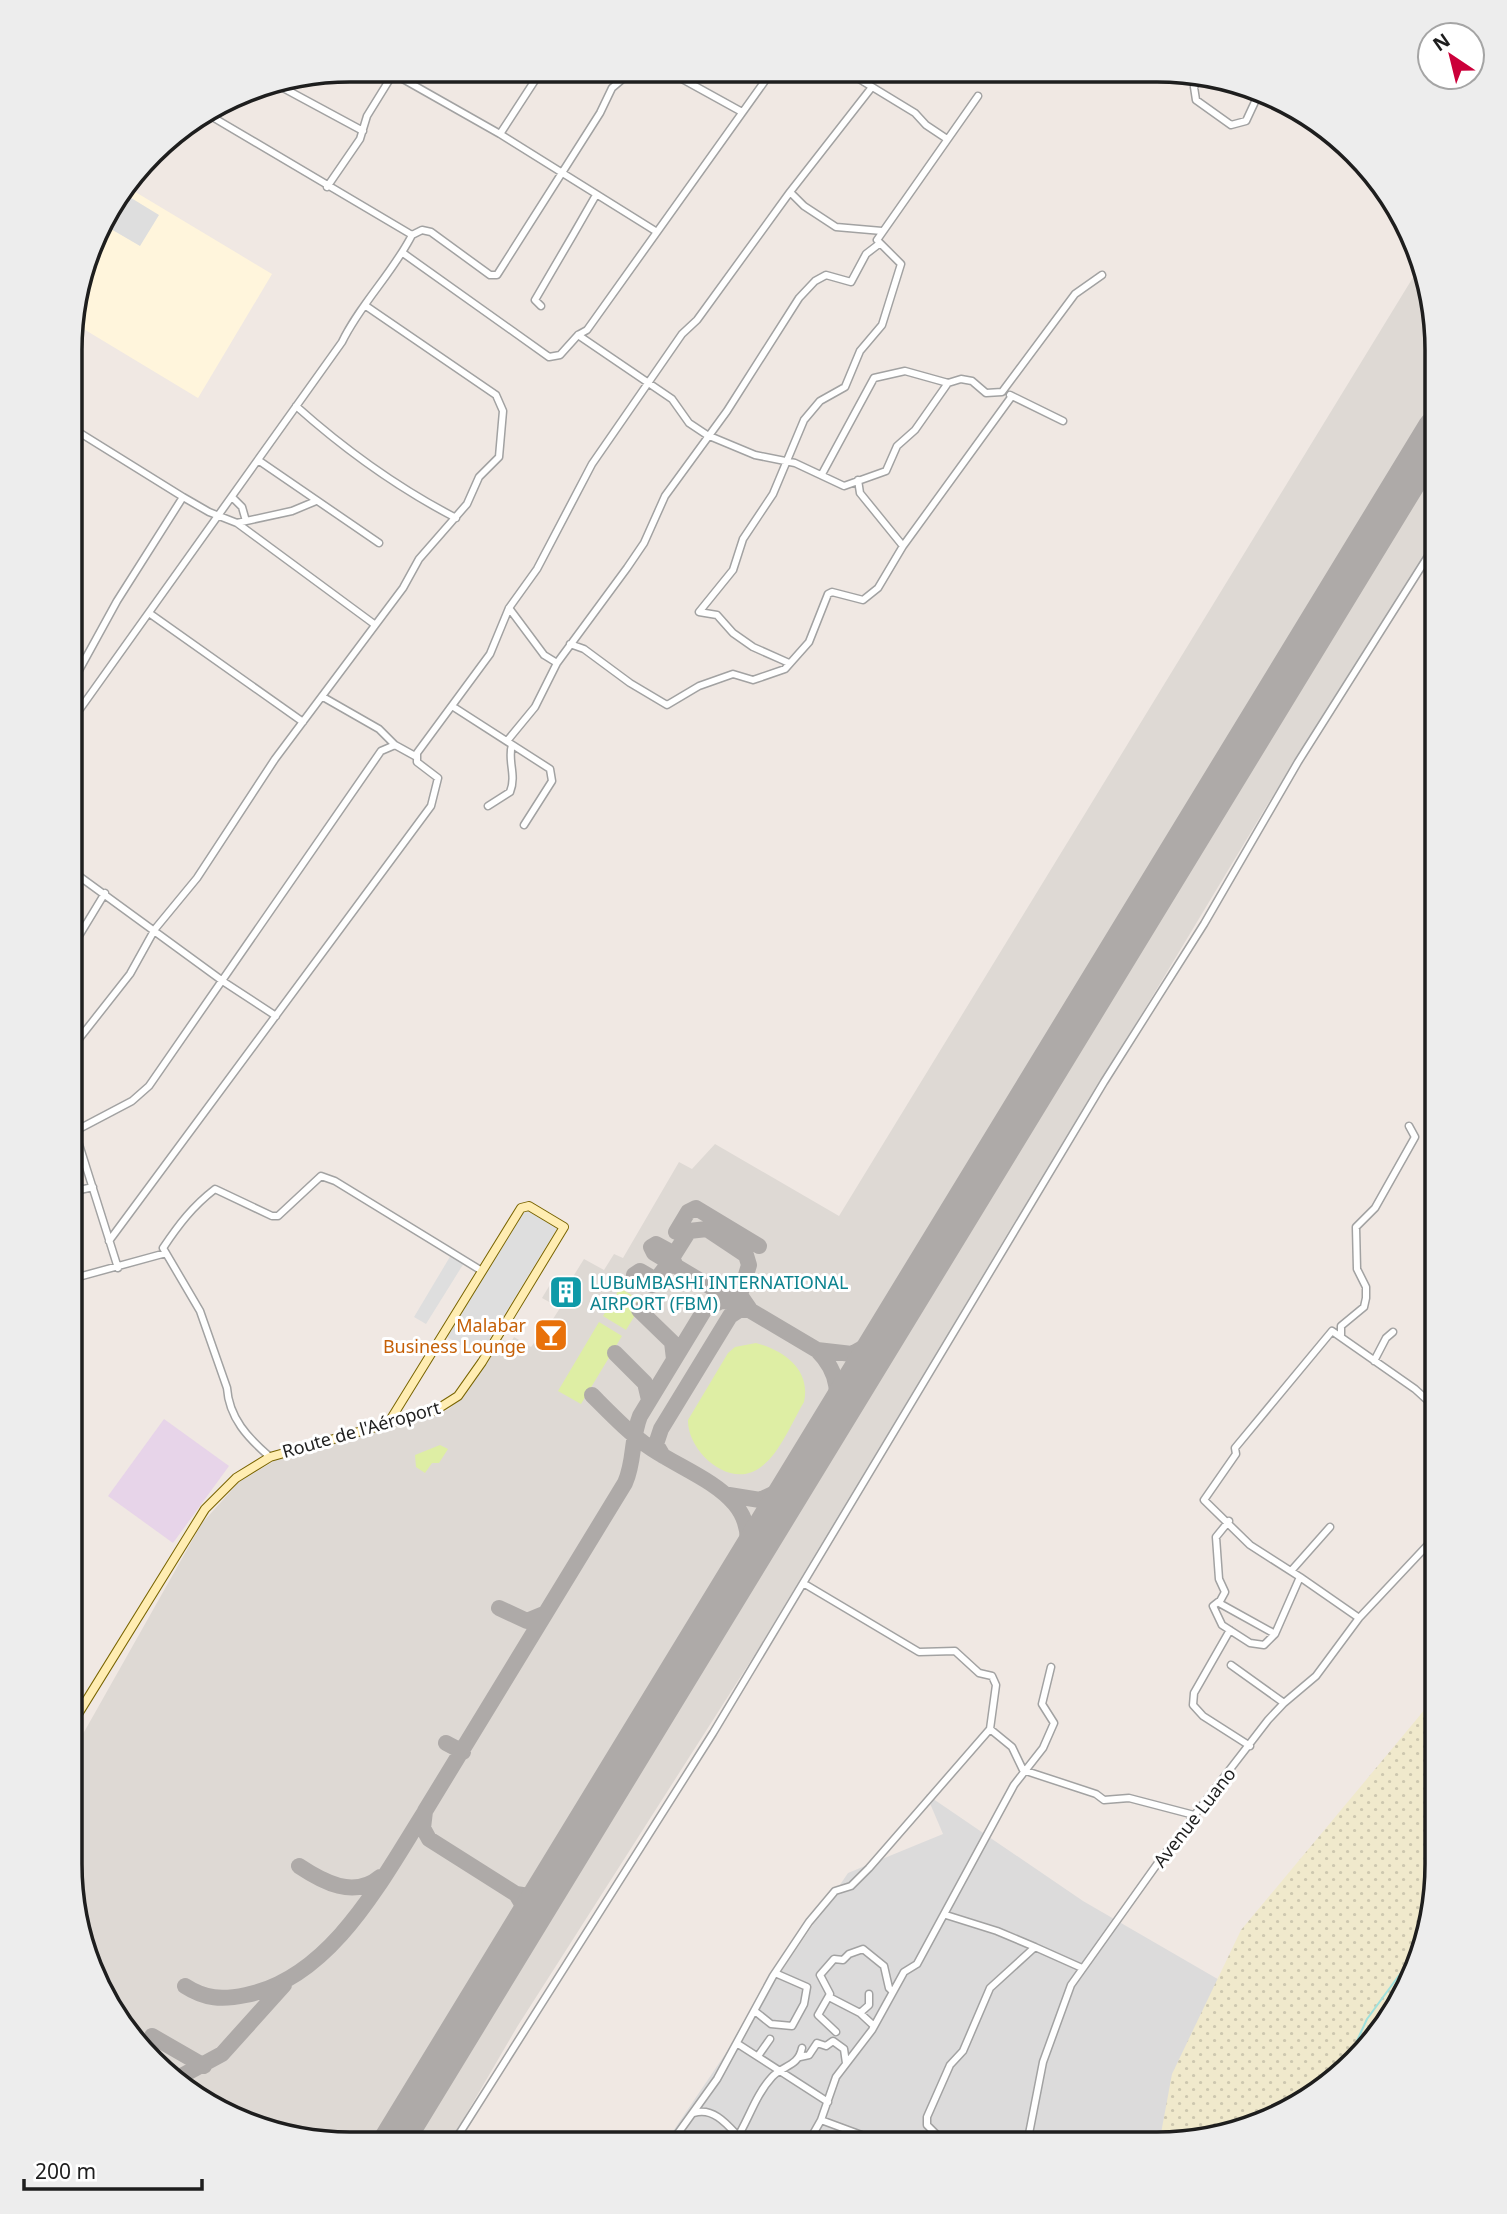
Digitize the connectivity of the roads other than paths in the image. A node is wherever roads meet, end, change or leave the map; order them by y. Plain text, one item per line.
1 (385, 82) edge
2 (408, 82) edge
3 (534, 82) edge
4 (619, 82) edge
5 (691, 82) edge
6 (764, 82) edge
7 (864, 82) edge
8 (1195, 85) edge
9 (872, 87) junction
10 (286, 90) edge
11 (978, 96) dead end
12 (1255, 101) edge
13 (742, 112) junction
14 (215, 119) edge
15 (363, 131) junction
16 (500, 134) junction
17 (947, 139) junction
18 (561, 172) junction
19 (327, 187) junction
20 (790, 192) junction
21 (596, 195) junction
22 (882, 231) junction
23 (657, 232) junction
24 (412, 235) junction
25 (879, 244) junction
26 (403, 253) junction
27 (1102, 275) dead end
28 (366, 306) junction
29 (541, 306) dead end
30 (578, 335) junction
31 (649, 383) junction
32 (948, 383) junction
33 (1002, 392) junction
34 (1012, 396) junction
35 (296, 406) junction
36 (1063, 421) dead end
37 (82, 434) edge
38 (708, 435) junction
39 (258, 460) junction
40 (787, 461) junction
41 (822, 474) junction
42 (858, 480) junction
43 (183, 497) junction
44 (232, 497) junction
45 (316, 501) junction
46 (218, 514) junction
47 (456, 518) junction
48 (246, 521) junction
49 (237, 523) junction
50 (379, 543) dead end
51 (903, 546) junction
52 (1425, 561) edge
53 (509, 608) junction
54 (149, 613) junction
55 (374, 624) junction
56 (570, 644) junction
57 (557, 663) junction
58 (789, 663) junction
59 (82, 665) edge
60 (323, 697) junction
61 (82, 706) edge
62 (452, 706) junction
63 (303, 722) junction
64 (509, 743) junction
65 (395, 745) junction
66 (415, 757) junction
67 (488, 806) dead end
68 (524, 825) dead end
69 (82, 878) edge
70 (105, 893) junction
71 (155, 929) junction
72 (82, 931) edge
73 (224, 982) junction
74 (276, 1016) junction
75 (82, 1035) edge
76 (1409, 1126) dead end
77 (82, 1127) edge
78 (82, 1153) edge
79 (93, 1187) junction
80 (82, 1190) edge
81 (109, 1241) junction
82 (166, 1253) junction
83 (118, 1268) junction
84 (482, 1271) junction
85 (82, 1276) edge
86 (1393, 1332) dead end
87 (1342, 1337) junction
88 (1374, 1362) junction
89 (1425, 1398) edge
90 (388, 1422) junction
91 (270, 1457) junction
92 (1229, 1521) junction
93 (1330, 1527) dead end
94 (1425, 1548) edge
95 (1291, 1571) junction
96 (1300, 1577) junction
97 (803, 1583) junction
98 (1218, 1602) junction
99 (1359, 1618) junction
100 (1230, 1630) junction
101 (1275, 1634) junction
102 (1231, 1665) dead end
103 (1051, 1667) dead end
104 (1284, 1703) junction
105 (82, 1708) edge
106 (990, 1729) junction
107 (1250, 1746) junction
108 (1023, 1770) junction
109 (1194, 1815) junction
110 (946, 1915) junction
111 (1035, 1947) junction
112 (1082, 1968) junction
113 (775, 1973) junction
114 (893, 1992) junction
115 (869, 1994) dead end
116 (829, 1997) junction
117 (756, 2012) junction
118 (860, 2013) junction
119 (874, 2026) junction
120 (836, 2032) dead end
121 (770, 2039) dead end
122 (738, 2044) junction
123 (842, 2047) junction
124 (861, 2047) junction
125 (803, 2048) dead end
126 (758, 2056) junction
127 (800, 2057) junction
128 (846, 2064) junction
129 (781, 2071) junction
130 (828, 2102) junction
131 (694, 2113) junction
132 (821, 2120) junction
133 (460, 2132) edge
134 (679, 2132) edge
135 (731, 2132) edge
136 (740, 2132) edge
137 (814, 2132) edge
138 (853, 2132) edge
139 (934, 2132) edge
140 (1029, 2132) edge

1 - 15 street
2 - 16 street
3 - 16 street
4 - 18 street
5 - 13 street
6 - 13 street
7 - 9 street
8 - 12 street
9 - 17 street
9 - 20 street
10 - 15 street
11 - 17 street
13 - 23 street
14 - 19 street
15 - 19 street
16 - 18 street
17 - 22 street
18 - 21 street
18 - 24 street
19 - 24 street
20 - 22 street
20 - 31 street
21 - 23 street
21 - 29 street
22 - 25 street
23 - 30 street
24 - 26 street
25 - 38 street
25 - 40 street
26 - 28 street
26 - 30 street
27 - 33 street
28 - 35 street
28 - 47 street
30 - 31 street
31 - 38 street
31 - 53 street
32 - 33 street
32 - 41 street
32 - 42 street
33 - 34 street
34 - 36 street
34 - 51 street
35 - 39 street
35 - 47 street
37 - 43 street
38 - 40 street
38 - 56 street
39 - 44 street
39 - 45 street
40 - 41 street
40 - 58 street
41 - 42 street
42 - 51 street
43 - 46 street
43 - 59 street
44 - 46 street
44 - 48 street
45 - 48 street
45 - 50 street
46 - 49 street
46 - 54 street
47 - 55 street
48 - 49 street
49 - 55 street
51 - 58 street
52 - 97 street
53 - 57 street
53 - 62 street
54 - 61 street
54 - 63 street
55 - 60 street
56 - 57 street
56 - 58 street
57 - 64 street
60 - 63 street
60 - 65 street
62 - 64 street
62 - 66 street
63 - 71 street
64 - 67 street
64 - 68 street
65 - 66 street
65 - 73 street
66 - 74 street
69 - 70 street
70 - 71 street
70 - 72 street
71 - 73 street
71 - 75 street
73 - 74 street
73 - 77 street
74 - 81 street
76 - 87 street
78 - 79 street
79 - 80 street
79 - 81 street
81 - 83 street
82 - 83 street
82 - 84 street
82 - 91 street
83 - 85 street
84 - 90 main road
84 - 90 main road, Route de l'Aéroport
86 - 88 street
87 - 88 street
87 - 92 street
88 - 89 street
90 - 91 main road, Route de l'Aéroport
91 - 105 main road, Route de l'Aéroport
92 - 95 street
92 - 98 street
93 - 95 street
94 - 99 street, Avenue Luano
95 - 96 street
96 - 99 street
96 - 101 street
97 - 106 street
97 - 133 street
98 - 100 street
98 - 101 street
99 - 104 street, Avenue Luano
100 - 101 street
100 - 107 street
102 - 104 street
103 - 108 street
104 - 107 street, Avenue Luano
106 - 108 street
106 - 113 street
107 - 109 street, Avenue Luano
108 - 109 street
108 - 110 street
109 - 112 street, Avenue Luano
110 - 111 street
110 - 114 street
111 - 112 street
111 - 139 street
112 - 140 street, Avenue Luano
113 - 117 street
113 - 117 street
114 - 116 street
114 - 119 street
115 - 118 street
116 - 118 street
116 - 120 street
117 - 122 street
118 - 119 street
119 - 124 street
121 - 126 street
122 - 126 street
122 - 131 street
123 - 124 street
123 - 127 street
123 - 128 street
124 - 128 street
125 - 127 street
126 - 129 street
127 - 129 street
128 - 130 street
129 - 130 street
129 - 136 street
130 - 132 street
131 - 134 street
131 - 135 street
132 - 137 street
132 - 138 street

